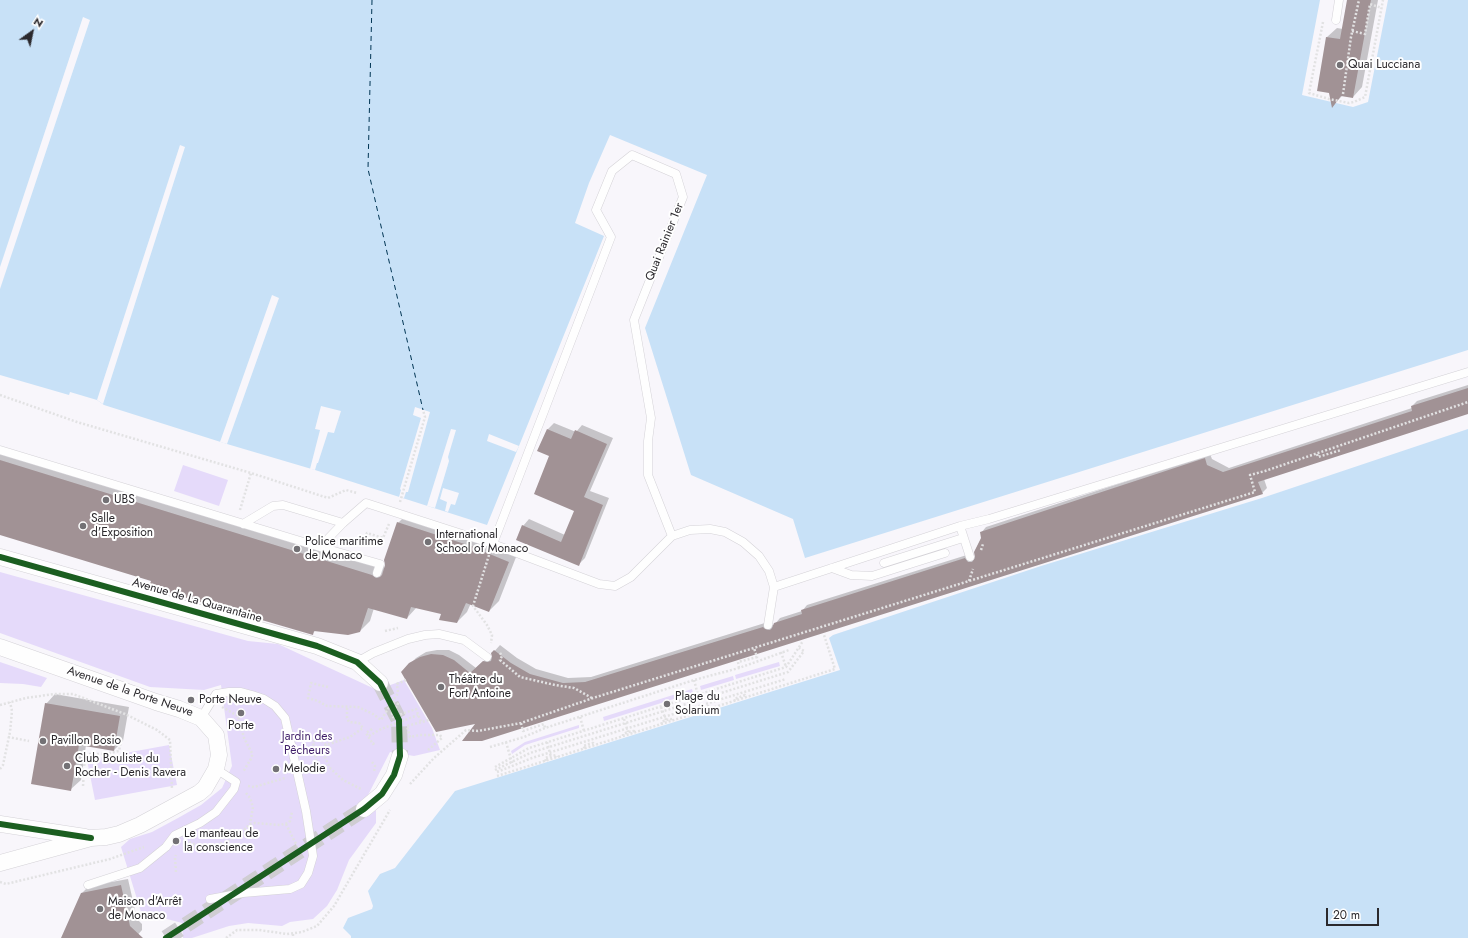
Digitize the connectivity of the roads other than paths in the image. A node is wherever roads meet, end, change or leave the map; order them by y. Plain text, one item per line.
1 (1340, 0) edge
2 (1336, 20) road end
3 (1468, 372) edge
4 (0, 450) edge
5 (240, 523) junction
6 (343, 523) junction
7 (960, 526) junction
8 (672, 536) junction
9 (963, 538) junction
10 (493, 544) junction
11 (320, 547) junction
12 (944, 553) dead end
13 (0, 557) edge
14 (970, 557) dead end
15 (884, 563) dead end
16 (832, 568) junction
17 (377, 573) dead end
18 (774, 587) junction
19 (768, 625) dead end
20 (0, 647) edge
21 (488, 656) dead end
22 (357, 662) junction
23 (380, 683) tunnel mouth
24 (201, 718) junction
25 (400, 756) tunnel mouth
26 (216, 769) junction
27 (364, 809) tunnel mouth
28 (0, 824) edge
29 (91, 838) junction
30 (0, 863) edge
31 (88, 885) dead end
32 (210, 899) dead end

1 - 2 lane
3 - 7 lane
4 - 5 lane
5 - 6 lane
5 - 11 lane
6 - 10 lane
6 - 11 lane
7 - 9 lane
7 - 16 lane
8 - 10 lane
8 - 10 lane, Quai Rainier 1er
8 - 18 lane
9 - 14 lane
9 - 15 lane
11 - 17 lane
12 - 16 lane
13 - 22 street, Avenue de La Quarantaine
16 - 18 lane
18 - 19 lane
20 - 24 street, Avenue de la Porte Neuve
21 - 22 lane
22 - 23 street, Avenue de La Quarantaine
24 - 26 street, Avenue de la Porte Neuve
24 - 32 lane
25 - 27 street
26 - 29 street, Avenue de la Porte Neuve
26 - 31 lane
28 - 29 street
29 - 30 street

